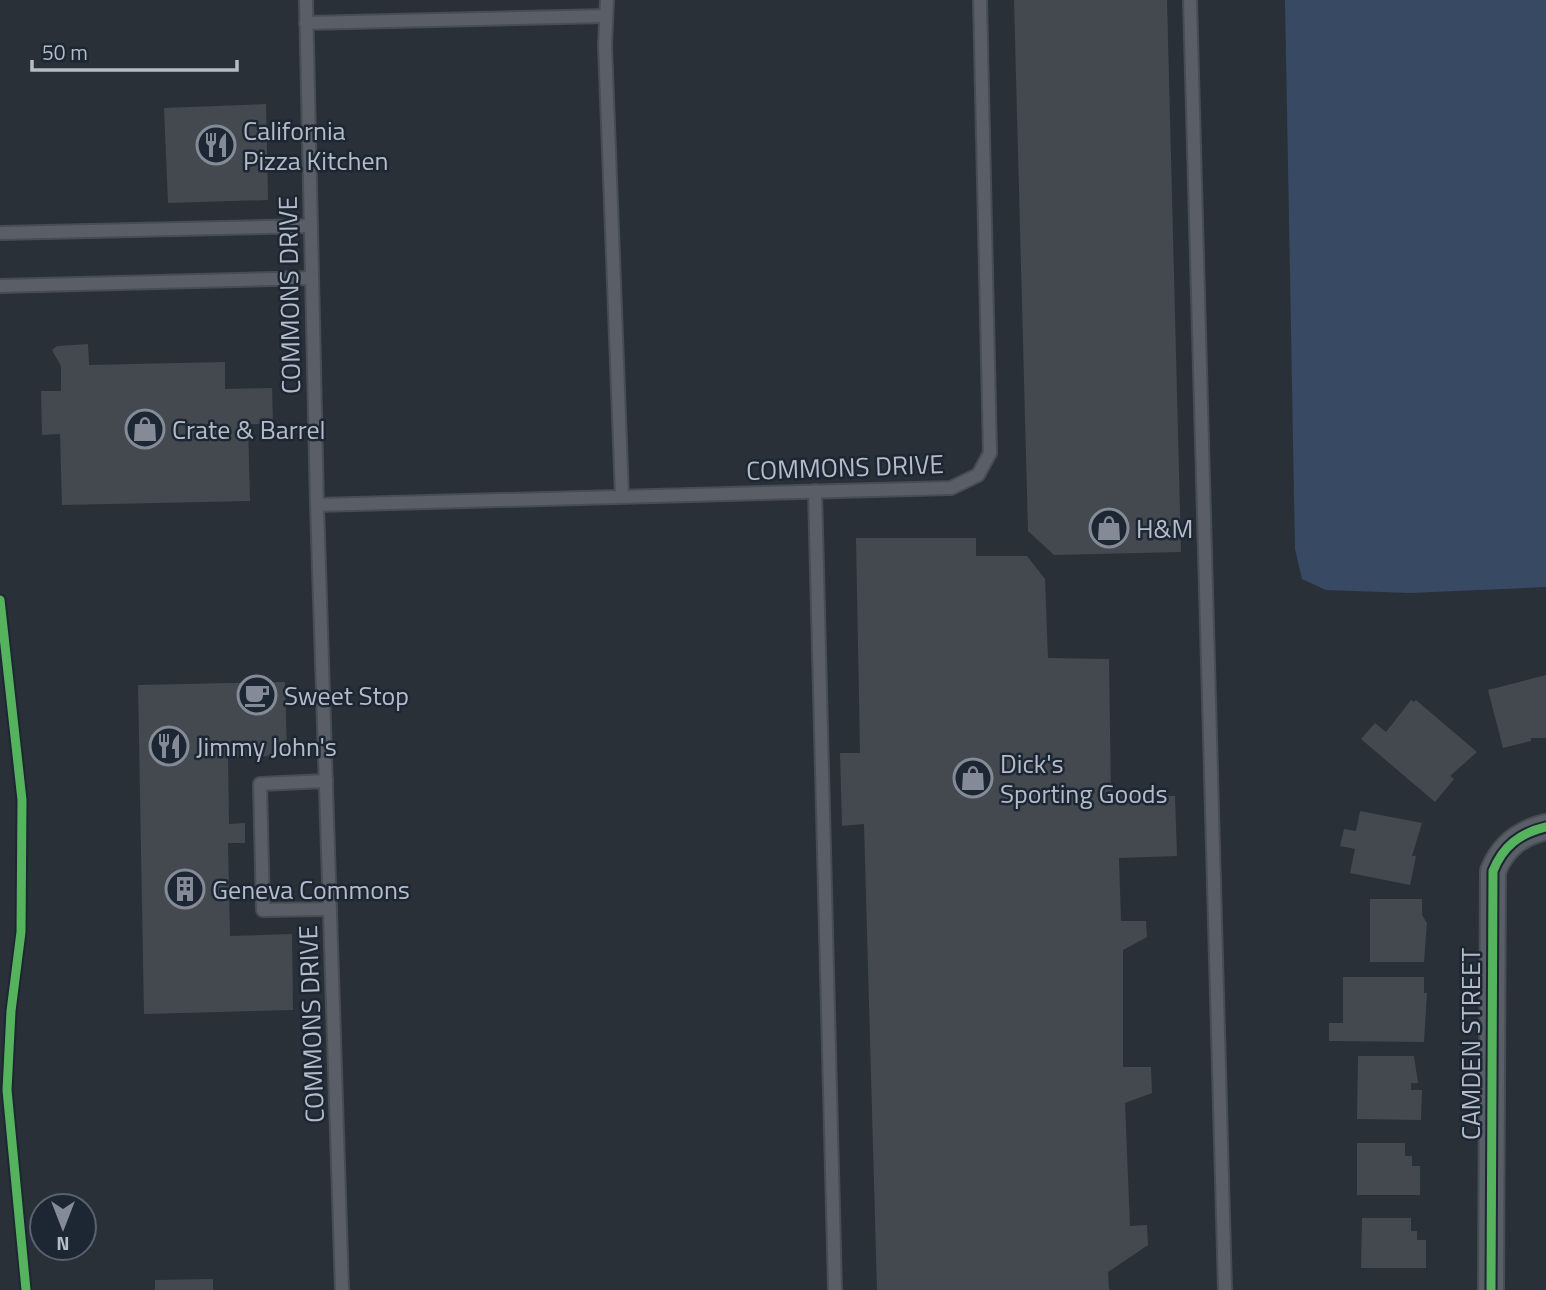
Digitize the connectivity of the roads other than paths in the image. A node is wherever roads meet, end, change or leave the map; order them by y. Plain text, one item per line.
1 (306, 0) edge
2 (607, 0) edge
3 (979, 0) edge
4 (1190, 0) edge
5 (606, 16) junction
6 (306, 23) junction
7 (311, 226) junction
8 (0, 233) edge
9 (312, 278) junction
10 (0, 286) edge
11 (815, 491) junction
12 (622, 496) junction
13 (317, 505) junction
14 (326, 781) junction
15 (1546, 827) edge
16 (330, 909) junction
17 (342, 1290) edge
18 (835, 1290) edge
19 (1225, 1290) edge
20 (1491, 1290) edge

1 - 6 lane, COMMONS DRIVE
2 - 5 lane
3 - 11 lane, COMMONS DRIVE
4 - 19 lane
5 - 6 lane
5 - 12 lane
6 - 7 lane, COMMONS DRIVE
7 - 8 lane
7 - 9 lane, COMMONS DRIVE
9 - 10 lane
9 - 13 lane, COMMONS DRIVE
11 - 12 lane, COMMONS DRIVE
11 - 18 lane
12 - 13 lane, COMMONS DRIVE
13 - 14 lane, COMMONS DRIVE
14 - 16 lane, COMMONS DRIVE
14 - 16 lane
15 - 20 street, CAMDEN STREET
16 - 17 lane, COMMONS DRIVE

